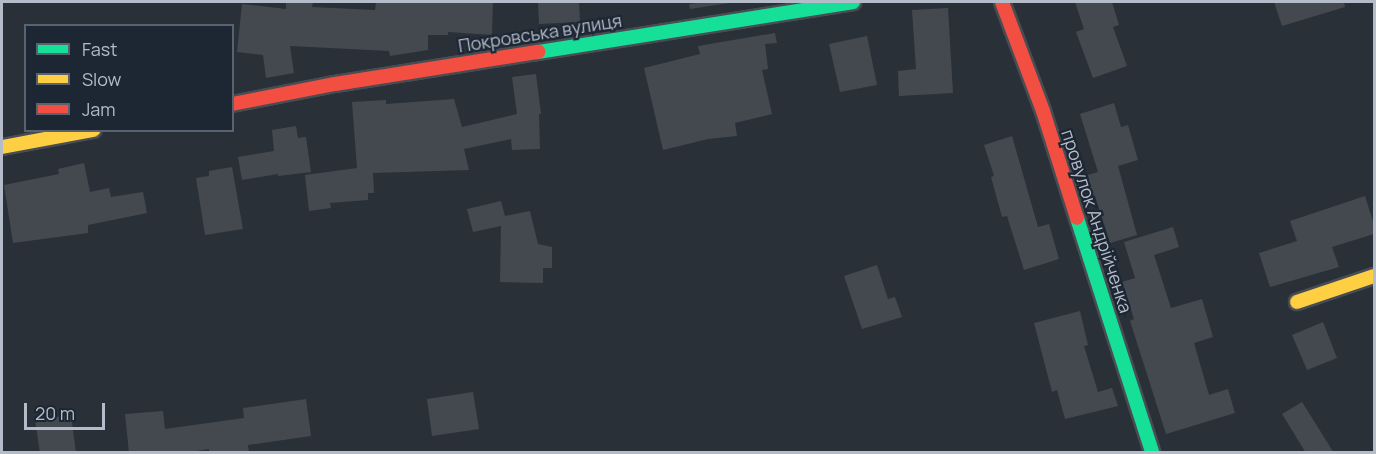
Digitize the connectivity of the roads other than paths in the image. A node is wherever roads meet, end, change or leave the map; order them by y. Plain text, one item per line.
1 (853, 2) edge
2 (1002, 2) edge
3 (234, 104) edge
4 (82, 132) edge
5 (2, 147) edge
6 (1374, 276) edge
7 (1297, 302) dead end
8 (1152, 453) edge

1 - 3 street, Покровська вулиця
2 - 8 street, провулок Андрійченка
4 - 5 street
6 - 7 street

